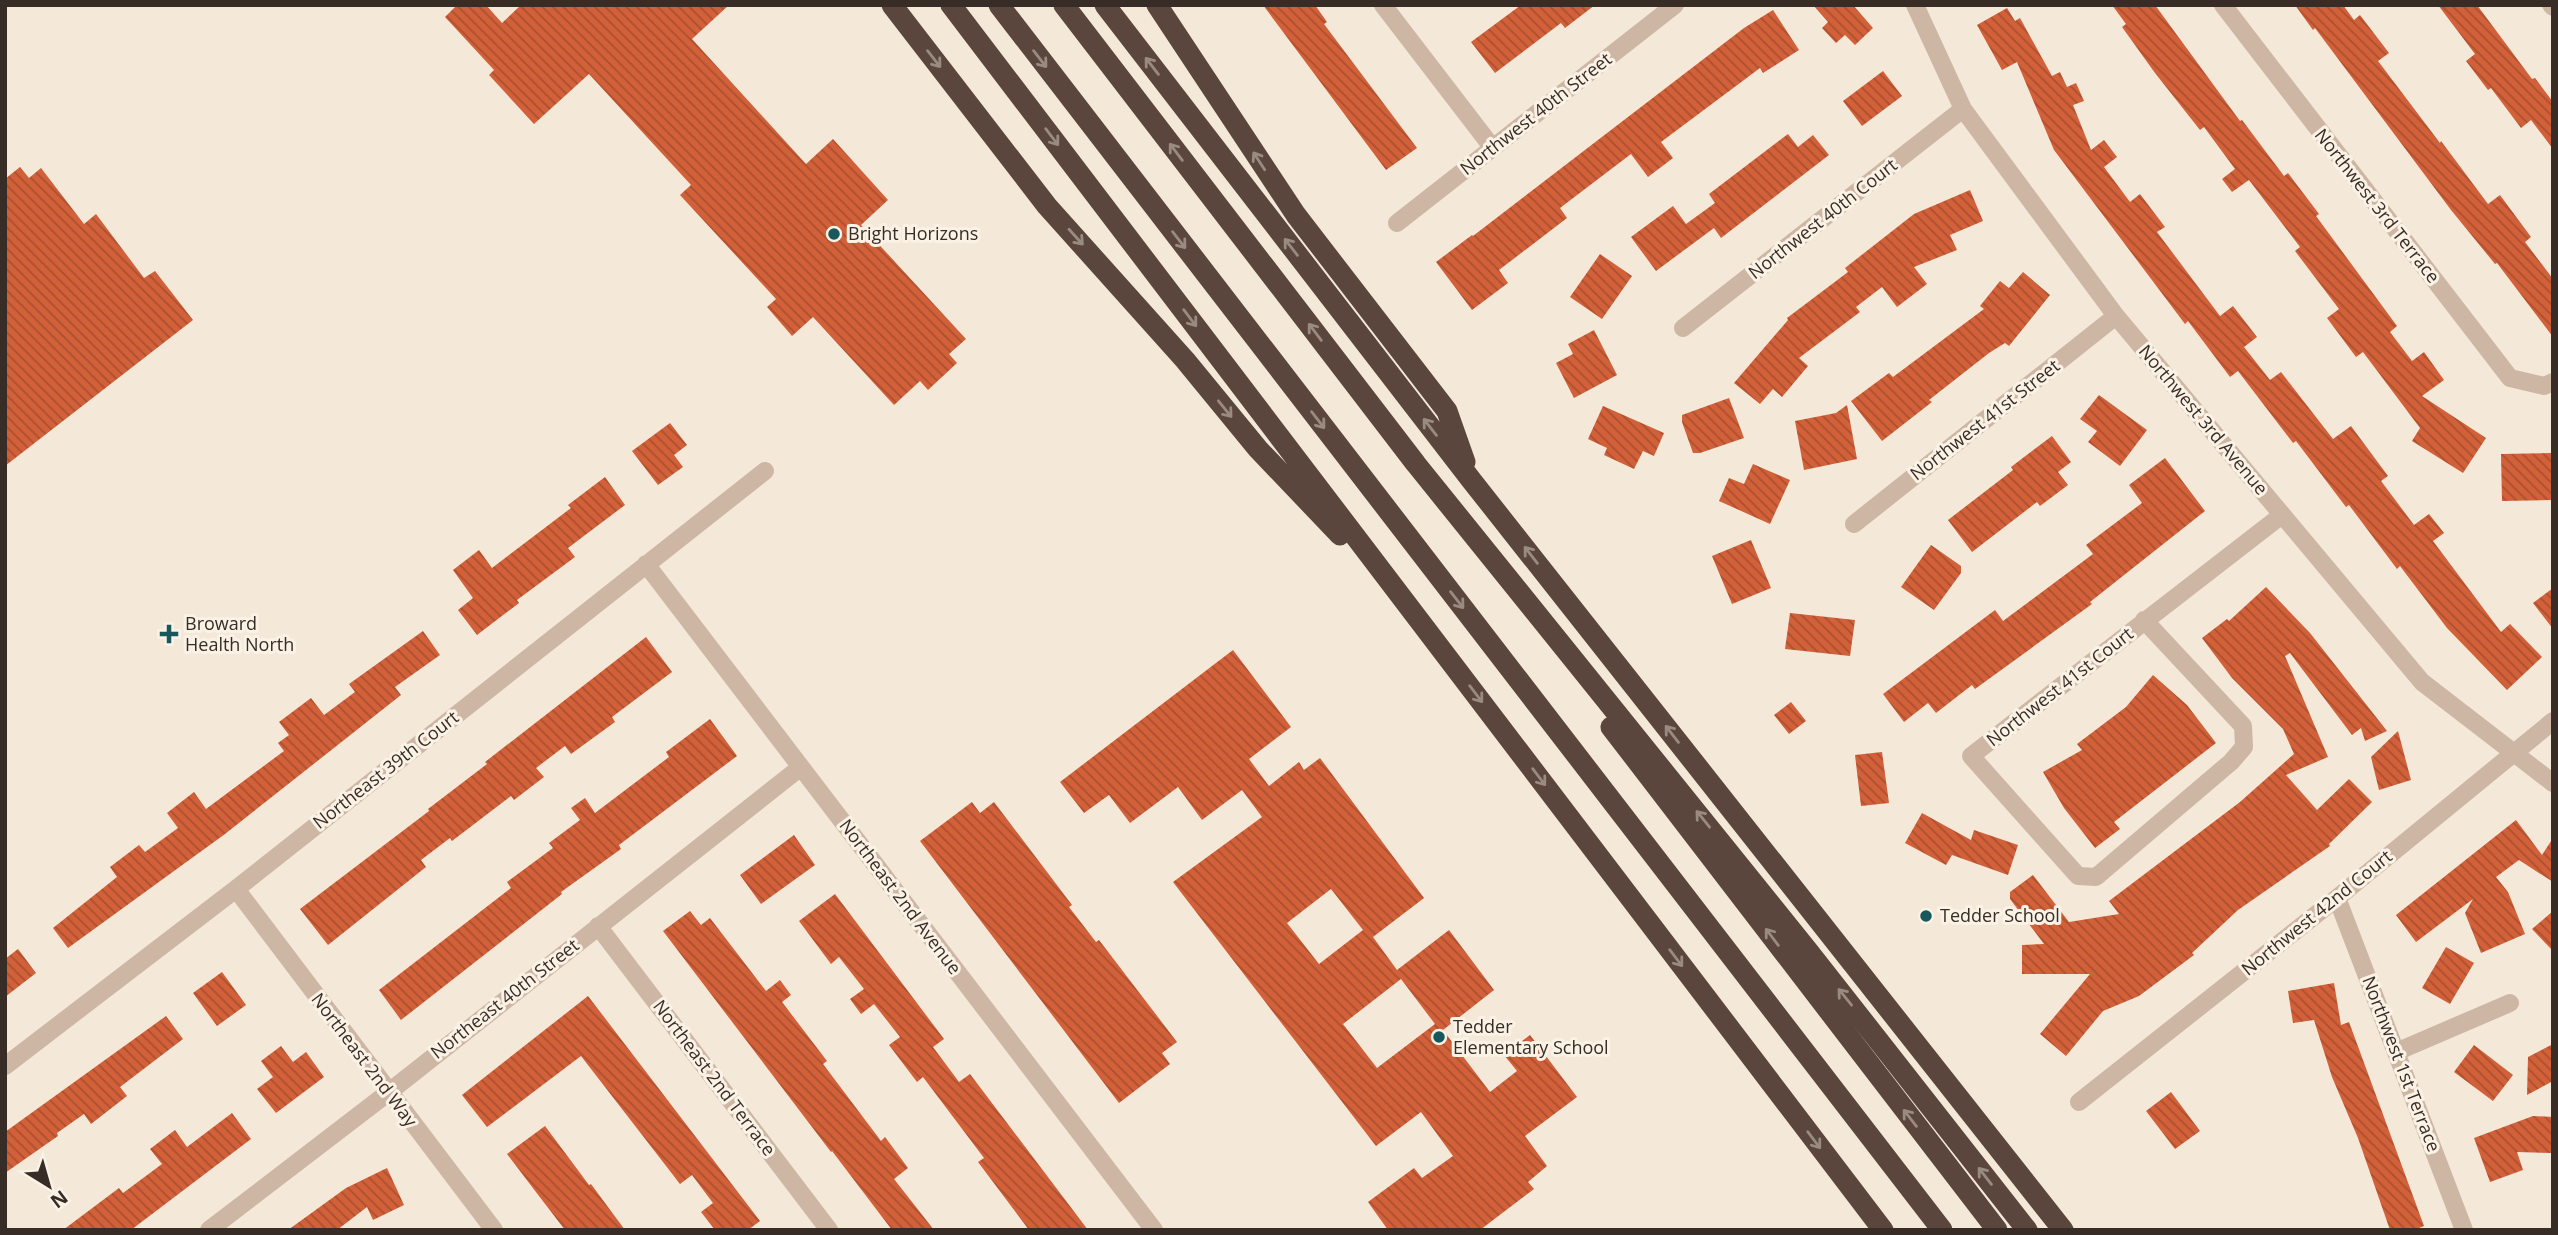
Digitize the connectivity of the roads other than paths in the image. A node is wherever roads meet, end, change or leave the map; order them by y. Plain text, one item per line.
1 (892, 5) edge
2 (951, 5) edge
3 (999, 5) edge
4 (1064, 5) edge
5 (1105, 5) edge
6 (1157, 5) edge
7 (1383, 5) edge
8 (1675, 5) edge
9 (1915, 5) edge
10 (2223, 5) edge
11 (1963, 109) junction
12 (1492, 148) junction
13 (1397, 223) dead end
14 (2116, 316) junction
15 (1683, 328) dead end
16 (2548, 384) edge
17 (1416, 464) junction
18 (765, 471) dead end
19 (1472, 481) junction
20 (2282, 515) junction
21 (1854, 524) dead end
22 (646, 564) junction
23 (2144, 620) junction
24 (1425, 627) junction
25 (2553, 721) edge
26 (2512, 753) junction
27 (801, 767) junction
28 (2553, 783) edge
29 (236, 889) junction
30 (2337, 898) junction
31 (598, 926) junction
32 (2510, 1003) dead end
33 (2396, 1052) junction
34 (5, 1066) edge
35 (389, 1092) junction
36 (2079, 1102) dead end
37 (209, 1230) edge
38 (494, 1230) edge
39 (830, 1230) edge
40 (1154, 1230) edge
41 (1883, 1230) edge
42 (1942, 1230) edge
43 (1997, 1230) edge
44 (2027, 1230) edge
45 (2063, 1230) edge
46 (2464, 1230) edge

1 -> 24 highway
2 -> 24 highway
3 -> 42 highway
17 -> 4 highway
19 -> 5 highway
19 -> 6 highway
7 - 12 street
8 - 12 street, Northwest 40th Street
9 - 11 street, Northwest 3rd Avenue
10 - 16 street, Northwest 3rd Terrace
11 - 14 street, Northwest 3rd Avenue
11 - 15 street, Northwest 40th Court
12 - 13 street, Northwest 40th Street
14 - 20 street, Northwest 3rd Avenue
14 - 21 street, Northwest 41st Street
43 -> 17 highway
44 -> 17 highway
18 - 22 street, Northeast 39th Court
45 -> 19 highway
20 - 23 street, Northwest 41st Court
20 - 26 street, Northwest 3rd Avenue
22 - 27 street, Northeast 2nd Avenue
22 - 29 street, Northeast 39th Court
23 - 23 street, Northwest 41st Court
24 -> 41 highway
25 - 26 street, Northwest 42nd Court
26 - 28 street, Northwest 3rd Avenue
26 - 30 street, Northwest 42nd Court
27 - 31 street, Northeast 40th Street
27 - 40 street, Northeast 2nd Avenue
29 - 34 street, Northeast 39th Court
29 - 35 street, Northeast 2nd Way
30 - 33 street, Northwest 1st Terrace
30 - 36 street, Northwest 42nd Court
31 - 35 street, Northeast 40th Street
31 - 39 street, Northeast 2nd Terrace
32 - 33 street
33 - 46 street, Northwest 1st Terrace
35 - 37 street, Northeast 40th Street
35 - 38 street, Northeast 2nd Way

